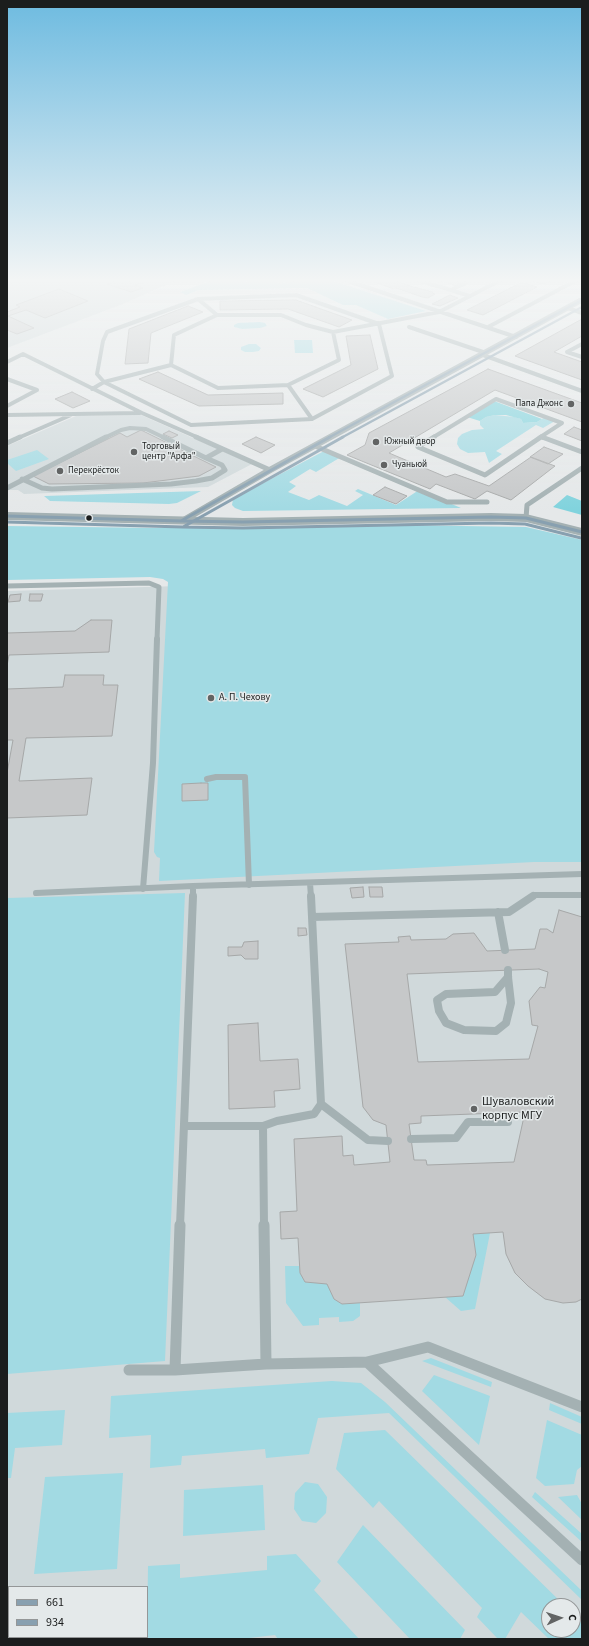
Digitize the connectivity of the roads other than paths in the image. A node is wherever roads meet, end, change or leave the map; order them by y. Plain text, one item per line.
1 (9, 357) edge
2 (17, 357) edge
3 (29, 357) edge
4 (100, 357) edge
5 (172, 357) edge
6 (338, 357) edge
7 (387, 357) edge
8 (480, 357) edge
9 (492, 357) edge
10 (13, 359) junction
11 (7, 362) edge
12 (171, 365) junction
13 (7, 379) edge
14 (104, 382) junction
15 (288, 385) junction
16 (92, 389) junction
17 (582, 391) edge
18 (7, 406) edge
19 (142, 412) junction
20 (74, 414) junction
21 (7, 415) edge
22 (312, 420) junction
23 (541, 437) junction
24 (7, 443) edge
25 (315, 446) junction
26 (222, 449) junction
27 (582, 452) edge
28 (206, 458) junction
29 (582, 468) edge
30 (270, 470) junction
31 (22, 479) junction
32 (7, 488) edge
33 (487, 502) dead end
34 (7, 516) edge
35 (526, 518) junction
36 (181, 521) junction
37 (582, 532) edge
38 (7, 586) edge
39 (207, 779) dead end
40 (582, 874) edge
41 (310, 883) junction
42 (249, 885) junction
43 (193, 886) junction
44 (143, 889) junction
45 (36, 893) dead end
46 (582, 894) edge
47 (498, 912) junction
48 (312, 917) junction
49 (505, 950) dead end
50 (508, 973) joint
51 (321, 1104) junction
52 (508, 1122) dead end
53 (185, 1126) junction
54 (263, 1126) junction
55 (411, 1139) dead end
56 (388, 1141) dead end
57 (367, 1362) junction
58 (266, 1364) junction
59 (129, 1370) dead end
60 (175, 1370) junction
61 (582, 1407) edge
62 (582, 1560) edge

1 - 10 lane
2 - 10 lane
3 - 16 lane
4 - 14 lane
5 - 12 lane
6 - 15 lane
7 - 22 lane
8 - 25 street
9 - 17 lane
10 - 11 lane
12 - 14 lane
12 - 15 lane
13 - 18 lane
14 - 16 lane
14 - 22 lane
15 - 22 lane
16 - 19 lane
19 - 20 lane
19 - 26 lane
20 - 21 lane
20 - 24 lane
23 - 23 lane
23 - 27 lane
25 - 30 street
25 - 33 lane
26 - 28 lane
26 - 30 lane
28 - 31 lane
28 - 31 lane
29 - 35 lane
30 - 36 street
31 - 32 lane
34 - 36 street
35 - 36 street
35 - 37 street
38 - 44 lane
39 - 42 lane
40 - 41 lane
41 - 42 lane
41 - 48 lane
42 - 43 lane
43 - 44 lane
43 - 53 lane
44 - 45 lane
46 - 47 lane
47 - 48 lane
47 - 49 lane
48 - 51 lane
50 - 50 lane
51 - 54 lane
51 - 56 lane
52 - 55 lane
53 - 54 lane
53 - 60 lane
54 - 58 lane
57 - 58 lane
57 - 61 lane
57 - 62 lane
58 - 60 lane
59 - 60 lane

